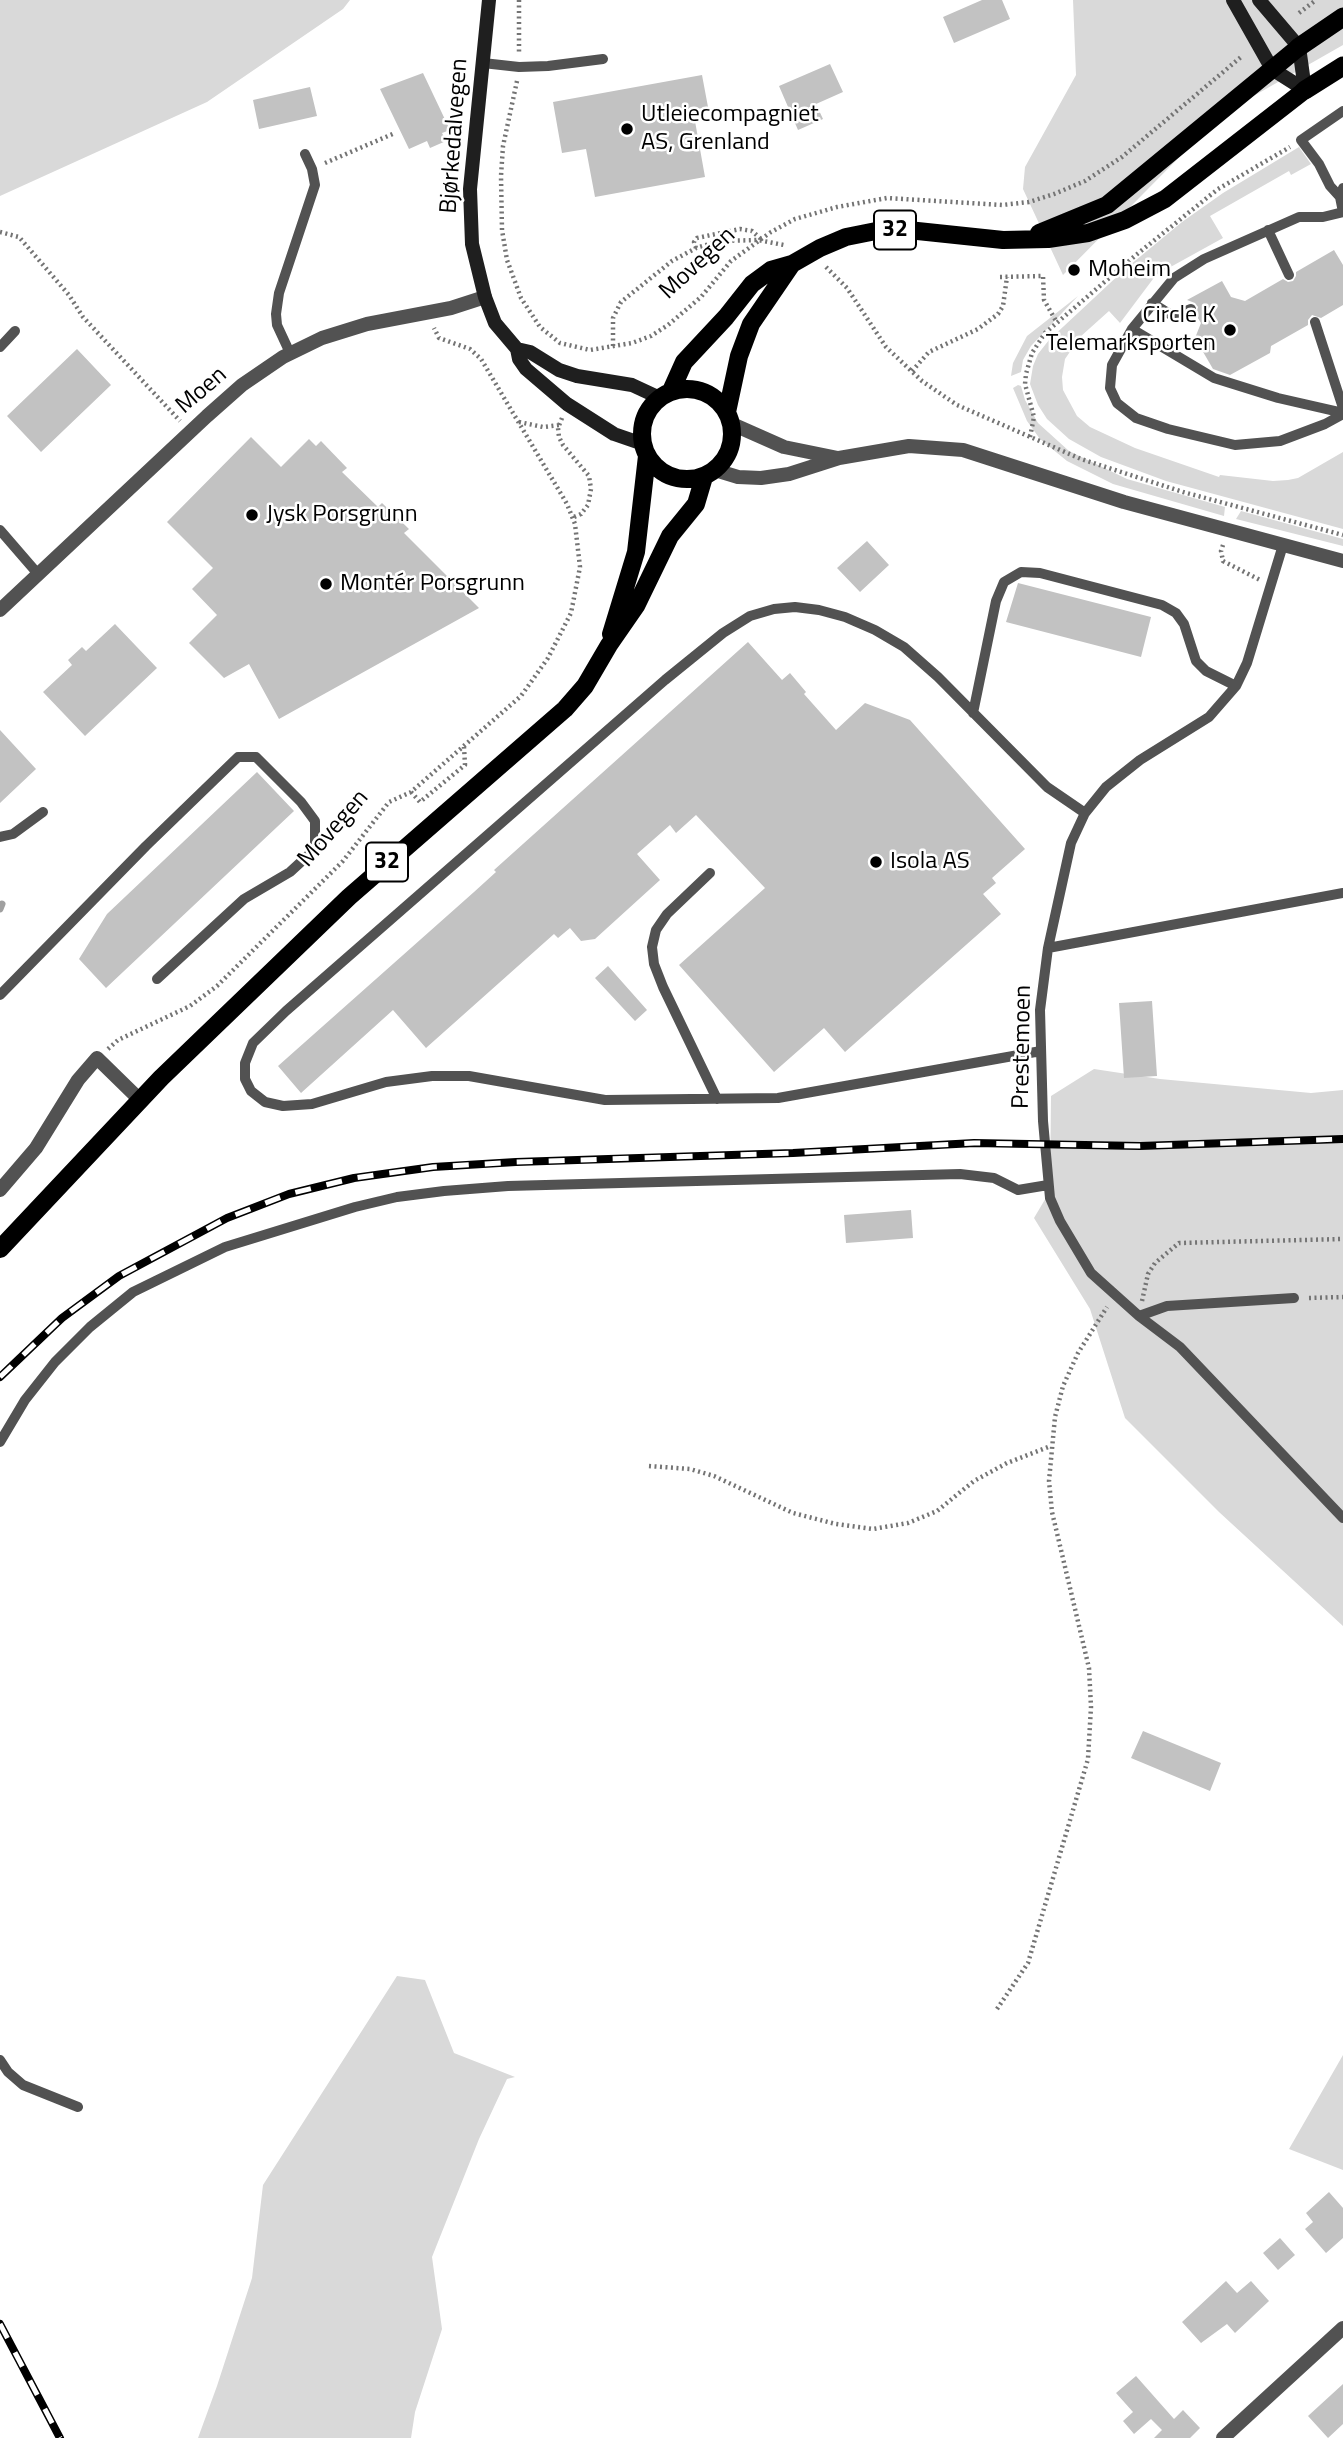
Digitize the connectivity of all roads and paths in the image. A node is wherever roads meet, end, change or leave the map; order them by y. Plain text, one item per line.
1 (489, 0) edge
2 (519, 0) edge
3 (1233, 0) edge
4 (1259, 0) edge
5 (1316, 0) edge
6 (1299, 13) dead end
7 (1343, 17) edge
8 (1299, 47) junction
9 (1241, 57) dead end
10 (603, 59) dead end
11 (483, 63) junction
12 (1343, 66) edge
13 (519, 67) junction
14 (1272, 69) junction
15 (1306, 90) junction
16 (1343, 111) edge
17 (394, 132) dead end
18 (1301, 140) junction
19 (304, 154) dead end
20 (312, 169) junction
21 (1342, 202) edge
22 (1268, 230) junction
23 (0, 232) edge
24 (761, 239) junction
25 (1003, 240) junction
26 (719, 241) dead end
27 (696, 248) junction
28 (792, 264) junction
29 (1289, 275) dead end
30 (1000, 277) dead end
31 (1007, 277) junction
32 (847, 288) dead end
33 (485, 297) junction
34 (1152, 303) junction
35 (1191, 309) dead end
36 (1056, 321) junction
37 (1315, 322) dead end
38 (433, 328) dead end
39 (1132, 329) junction
40 (15, 331) dead end
41 (613, 346) junction
42 (0, 347) edge
43 (517, 349) junction
44 (290, 353) junction
45 (912, 370) junction
46 (665, 394) junction
47 (1343, 412) edge
48 (563, 414) dead end
49 (730, 418) junction
50 (518, 422) junction
51 (559, 425) junction
52 (191, 431) junction
53 (1030, 437) junction
54 (645, 450) junction
55 (839, 458) junction
56 (709, 473) junction
57 (574, 517) junction
58 (0, 530) edge
59 (1343, 535) edge
60 (1223, 544) dead end
61 (1283, 545) junction
62 (1343, 561) edge
63 (38, 574) junction
64 (1271, 583) junction
65 (0, 610) edge
66 (609, 645) junction
67 (1236, 686) junction
68 (974, 713) junction
69 (464, 746) junction
70 (411, 792) junction
71 (43, 812) dead end
72 (1085, 813) junction
73 (0, 837) edge
74 (710, 873) dead end
75 (1343, 893) edge
76 (1048, 948) junction
77 (158, 979) dead end
78 (0, 995) edge
79 (1041, 1051) junction
80 (97, 1058) junction
81 (718, 1098) junction
82 (140, 1100) junction
83 (1048, 1185) junction
84 (0, 1190) edge
85 (1343, 1239) edge
86 (0, 1249) edge
87 (1115, 1294) junction
88 (1343, 1297) edge
89 (1294, 1298) joint
90 (1139, 1316) junction
91 (0, 1442) edge
92 (1051, 1446) junction
93 (649, 1466) dead end
94 (1343, 1518) edge
95 (996, 2009) dead end
96 (0, 2060) edge
97 (78, 2107) dead end
98 (1343, 2328) edge
99 (1223, 2438) edge

1 - 11 main road, Bjørkedalvegen
2 - 13 path, Movegen
3 - 14 main road
4 - 8 main road
5 - 6 path
7 - 8 highway
8 - 14 main road, 32
8 - 15 main road
9 - 24 path, Movegen
10 - 13 lane
11 - 13 lane
11 - 33 main road, Bjørkedalvegen
12 - 15 highway
13 - 41 path, Movegen
14 - 15 main road
14 - 25 main road, 32
15 - 25 main road, 32
16 - 18 lane
17 - 20 path
18 - 21 lane
18 - 36 path
19 - 20 lane
20 - 44 lane
21 - 22 lane
22 - 29 lane
22 - 34 lane
23 - 52 path
24 - 27 path
24 - 41 path, Movegen
25 - 28 main road, 32
26 - 27 path
27 - 41 path
28 - 46 main road, 32
28 - 49 main road, 32
30 - 31 path
31 - 36 path
31 - 45 path
32 - 45 path
33 - 43 main road, Bjørkedalvegen
33 - 44 street, Moen
34 - 35 lane
34 - 39 lane
36 - 53 path
37 - 47 lane
38 - 50 path, Movegen
39 - 47 lane
39 - 47 lane
40 - 42 lane
43 - 46 main road, Bjørkedalvegen
43 - 54 main road, Bjørkedalvegen
44 - 52 street, Moen
45 - 53 path
46 - 49 main road
46 - 54 main road, 32
48 - 51 path
49 - 55 street
49 - 56 main road, 32
50 - 51 path
50 - 57 path, Movegen
51 - 57 path
52 - 63 street, Moen
53 - 59 path
54 - 56 main road
54 - 66 main road, 32
55 - 56 street
55 - 61 street
56 - 66 main road, 32
57 - 69 path, Movegen
58 - 63 lane
60 - 64 path
61 - 62 street
61 - 64 lane, Prestemoen
63 - 65 street, Moen
64 - 67 lane, Prestemoen
66 - 82 main road, 32
67 - 68 lane
67 - 72 lane, Prestemoen
68 - 72 lane
68 - 81 lane
69 - 70 path, Movegen
69 - 70 path
70 - 80 path, Movegen
71 - 73 lane
72 - 76 lane, Prestemoen
74 - 81 lane
75 - 76 lane
76 - 79 lane, Prestemoen
77 - 78 lane
79 - 81 lane
79 - 83 lane, Prestemoen
80 - 82 street
80 - 84 street
82 - 86 main road, 32
83 - 87 lane, Prestemoen
83 - 91 lane
85 - 90 path
87 - 90 lane, Prestemoen
87 - 92 path
88 - 89 path
89 - 90 lane
90 - 94 lane, Prestemoen
92 - 93 path
92 - 95 path
96 - 97 lane
98 - 99 street

